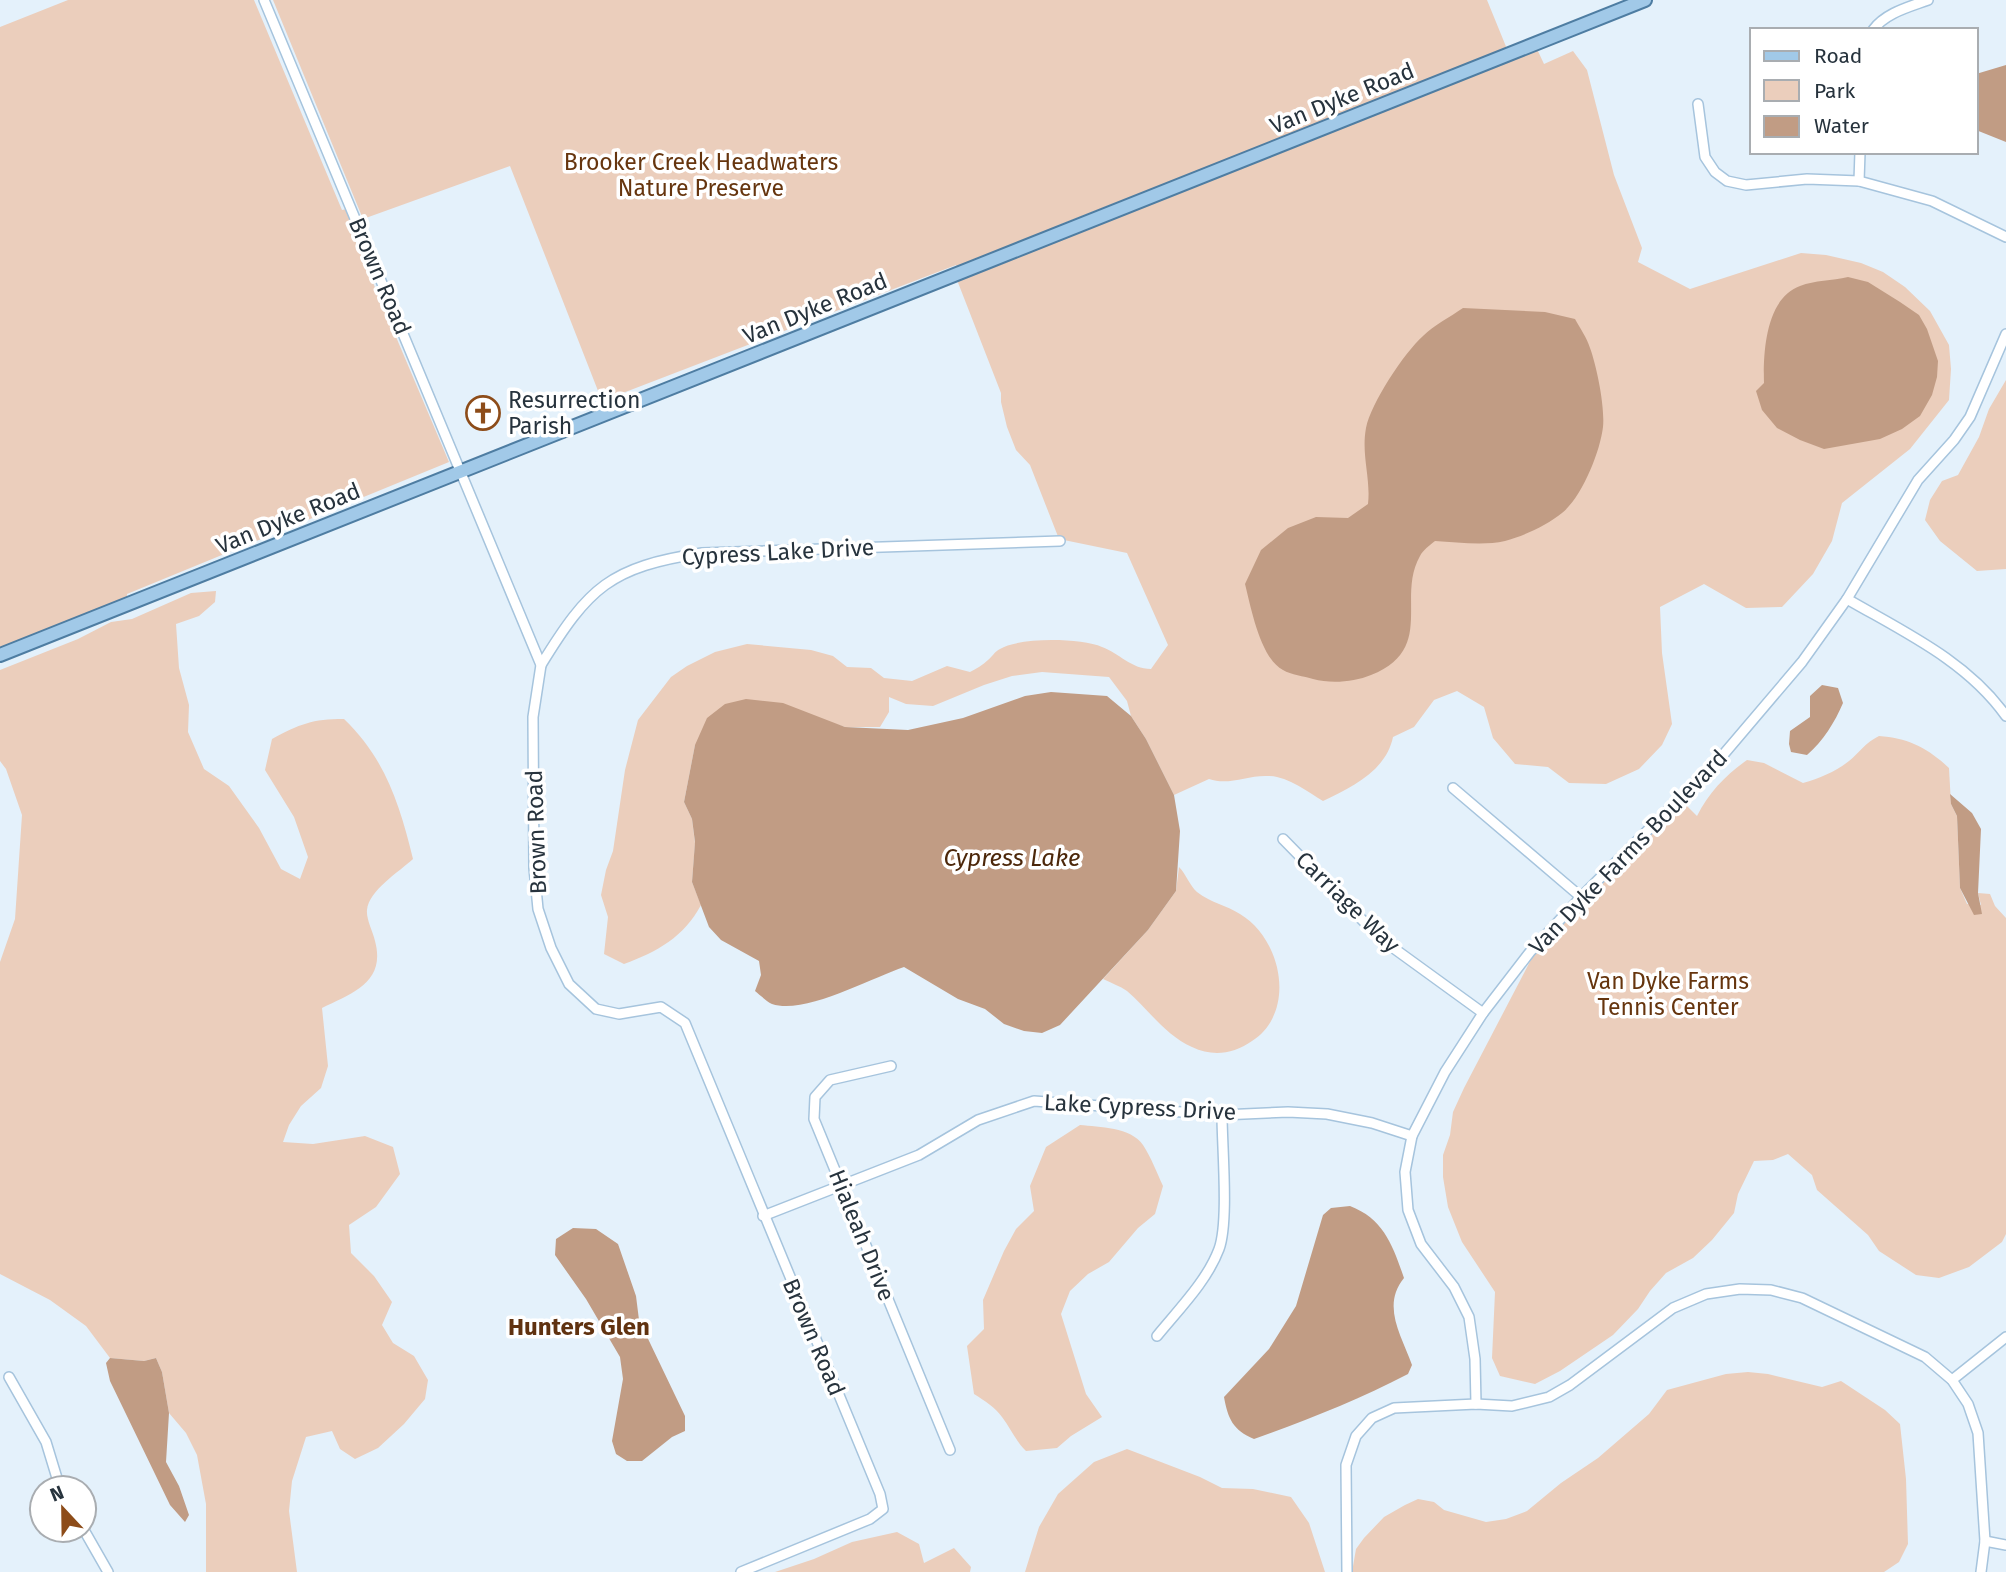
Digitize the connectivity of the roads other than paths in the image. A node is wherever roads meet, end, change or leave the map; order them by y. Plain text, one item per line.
1 (264, 0) edge
2 (1645, 0) edge
3 (1928, 0) edge
4 (1874, 28) edge
5 (1698, 104) dead end
6 (1860, 154) edge
7 (1859, 181) junction
8 (2006, 237) edge
9 (2006, 334) edge
10 (462, 471) junction
11 (1060, 541) dead end
12 (1847, 599) junction
13 (0, 655) edge
14 (541, 665) junction
15 (2006, 716) edge
16 (1453, 788) dead end
17 (1283, 839) dead end
18 (1581, 897) junction
19 (1483, 1013) junction
20 (891, 1066) dead end
21 (1222, 1115) junction
22 (1412, 1136) junction
23 (841, 1184) junction
24 (763, 1216) junction
25 (1157, 1336) dead end
26 (2006, 1337) edge
27 (9, 1377) dead end
28 (1952, 1380) junction
29 (1476, 1404) junction
30 (950, 1450) dead end
31 (56, 1474) edge
32 (1985, 1541) junction
33 (92, 1544) edge
34 (2006, 1545) edge
35 (108, 1572) edge
36 (741, 1572) edge
37 (1347, 1572) edge
38 (1981, 1572) edge

1 - 10 street, Brown Road
2 - 10 main road, Van Dyke Road
3 - 4 street
5 - 7 street
6 - 7 street
7 - 8 street
9 - 12 street, Van Dyke Farms Boulevard
10 - 13 main road, Van Dyke Road
10 - 14 street, Brown Road
11 - 14 street, Cypress Lake Drive
12 - 15 street
12 - 18 street, Van Dyke Farms Boulevard
14 - 24 street, Brown Road
16 - 18 street
17 - 19 street, Carriage Way
18 - 19 street, Van Dyke Farms Boulevard
19 - 22 street, Van Dyke Farms Boulevard
20 - 23 street, Hialeah Drive
21 - 22 street, Lake Cypress Drive
21 - 23 street, Lake Cypress Drive
21 - 25 street
22 - 29 street, Van Dyke Farms Boulevard
23 - 24 street, Lake Cypress Drive
23 - 30 street, Hialeah Drive
24 - 36 street, Brown Road
26 - 28 street
27 - 31 street
28 - 29 street
28 - 32 street
29 - 37 street
32 - 34 street
32 - 38 street
33 - 35 street

